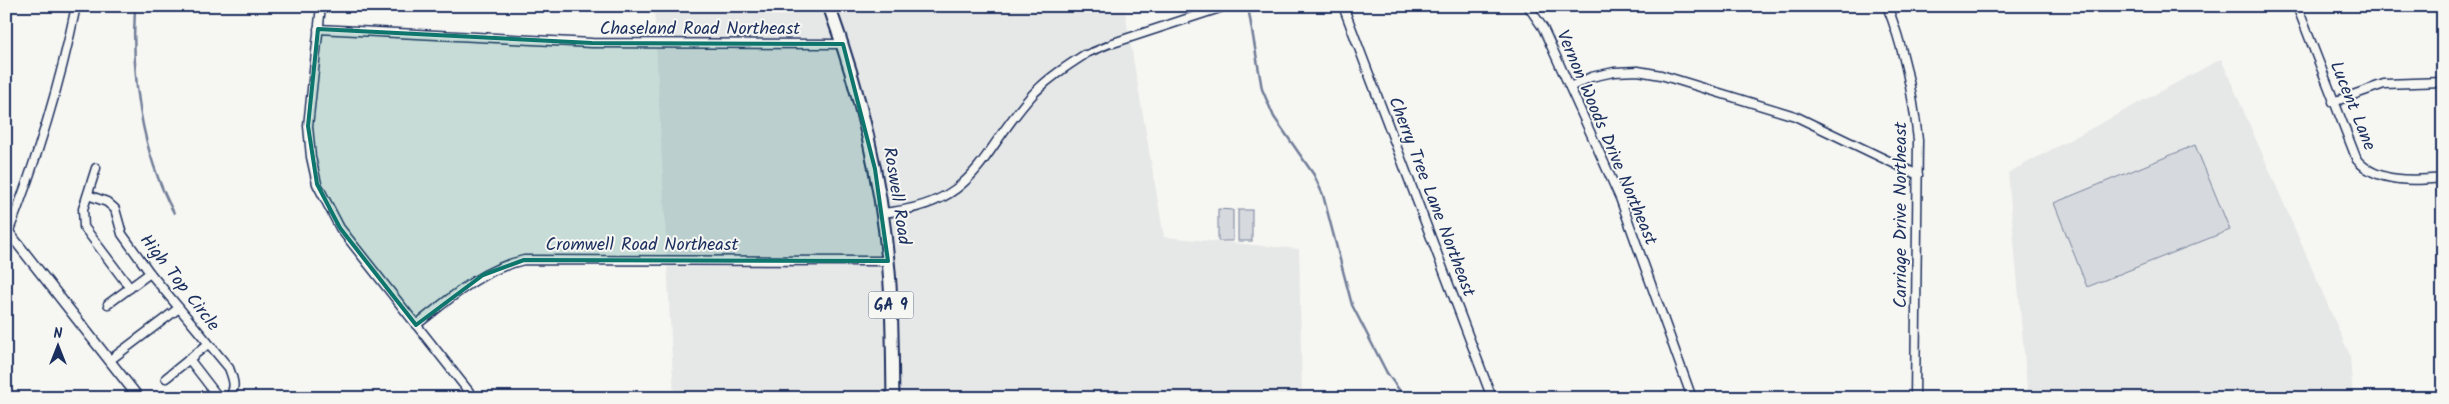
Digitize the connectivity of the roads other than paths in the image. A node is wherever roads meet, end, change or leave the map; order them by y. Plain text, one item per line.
1 (76, 6) edge
2 (321, 6) edge
3 (829, 6) edge
4 (1226, 6) edge
5 (1343, 6) edge
6 (1528, 6) edge
7 (1887, 6) edge
8 (2300, 7) edge
9 (318, 29) junction
10 (1113, 42) joint
11 (843, 44) junction
12 (1084, 54) joint
13 (2443, 82) edge
14 (1570, 87) junction
15 (2333, 102) junction
16 (96, 168) dead end
17 (1918, 175) junction
18 (2443, 178) edge
19 (88, 195) junction
20 (882, 213) junction
21 (7, 233) edge
22 (888, 261) junction
23 (150, 273) junction
24 (130, 288) junction
25 (108, 304) dead end
26 (179, 308) junction
27 (416, 325) junction
28 (208, 344) junction
29 (189, 359) junction
30 (110, 360) junction
31 (166, 378) dead end
32 (139, 398) edge
33 (219, 398) edge
34 (229, 398) edge
35 (474, 398) edge
36 (893, 398) edge
37 (1492, 398) edge
38 (1692, 398) edge
39 (1916, 398) edge

1 - 21 street
2 - 9 street
3 - 11 main road, Roswell Road / GA 9
4 - 10 street
5 - 37 street, Cherry Tree Lane Northeast
6 - 14 street, Vernon Woods Drive Northeast
7 - 17 street, Carriage Drive Northeast
8 - 15 street, Lucent Lane
9 - 11 street, Chaseland Road Northeast
9 - 27 street
10 - 12 street
11 - 20 main road, Roswell Road / GA 9
12 - 20 street
13 - 15 street
14 - 17 street
14 - 38 street, Vernon Woods Drive Northeast
15 - 18 street, Lucent Lane
16 - 19 street
17 - 39 street, Carriage Drive Northeast
19 - 23 street, High Top Circle
19 - 24 street
20 - 22 main road, Roswell Road / GA 9
21 - 30 street
22 - 27 street, Cromwell Road Northeast
22 - 36 main road, Roswell Road / GA 9
23 - 24 street
23 - 26 street, High Top Circle
24 - 25 street
26 - 28 street, High Top Circle
26 - 30 street
27 - 35 street
28 - 29 street
28 - 34 street, High Top Circle
29 - 31 street
29 - 33 street
30 - 32 street

